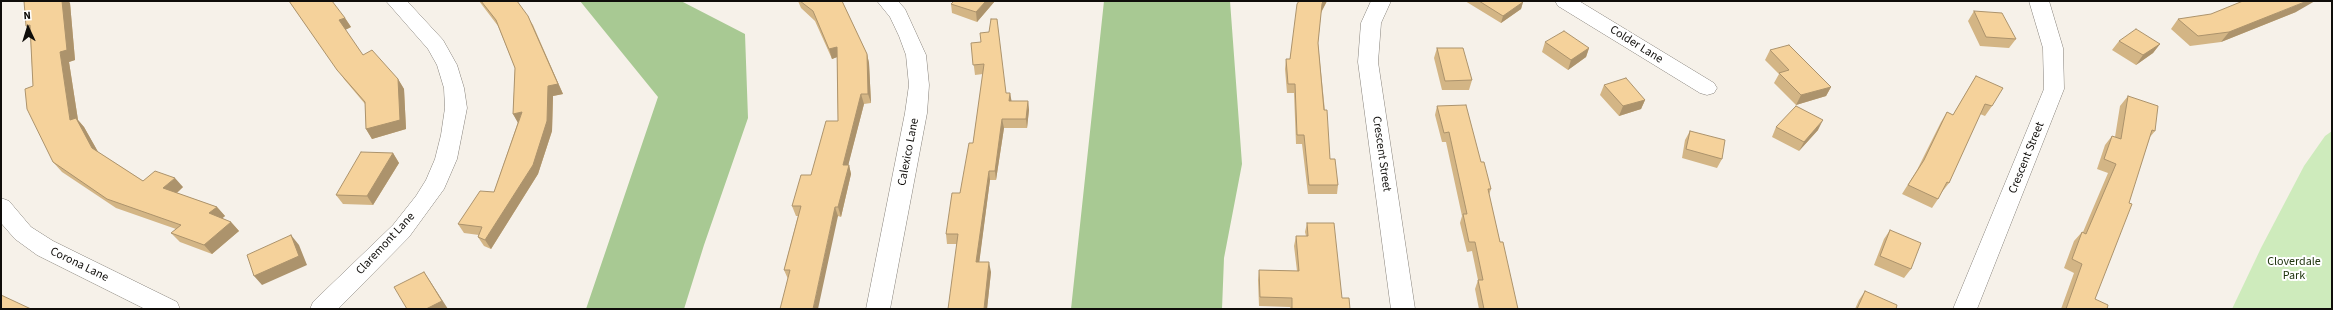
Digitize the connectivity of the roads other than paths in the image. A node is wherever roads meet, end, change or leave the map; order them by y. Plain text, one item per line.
1 (396, 1) edge
2 (887, 1) edge
3 (1381, 1) edge
4 (1565, 1) edge
5 (2039, 1) edge
6 (1707, 88) dead end
7 (1, 207) edge
8 (168, 309) edge
9 (322, 309) edge
10 (878, 309) edge
11 (1403, 309) edge
12 (1965, 309) edge

1 - 9 street, Claremont Lane
2 - 10 street, Calexico Lane
3 - 11 street, Crescent Street
4 - 6 street, Colder Lane
5 - 12 street, Crescent Street
7 - 8 street, Corona Lane

